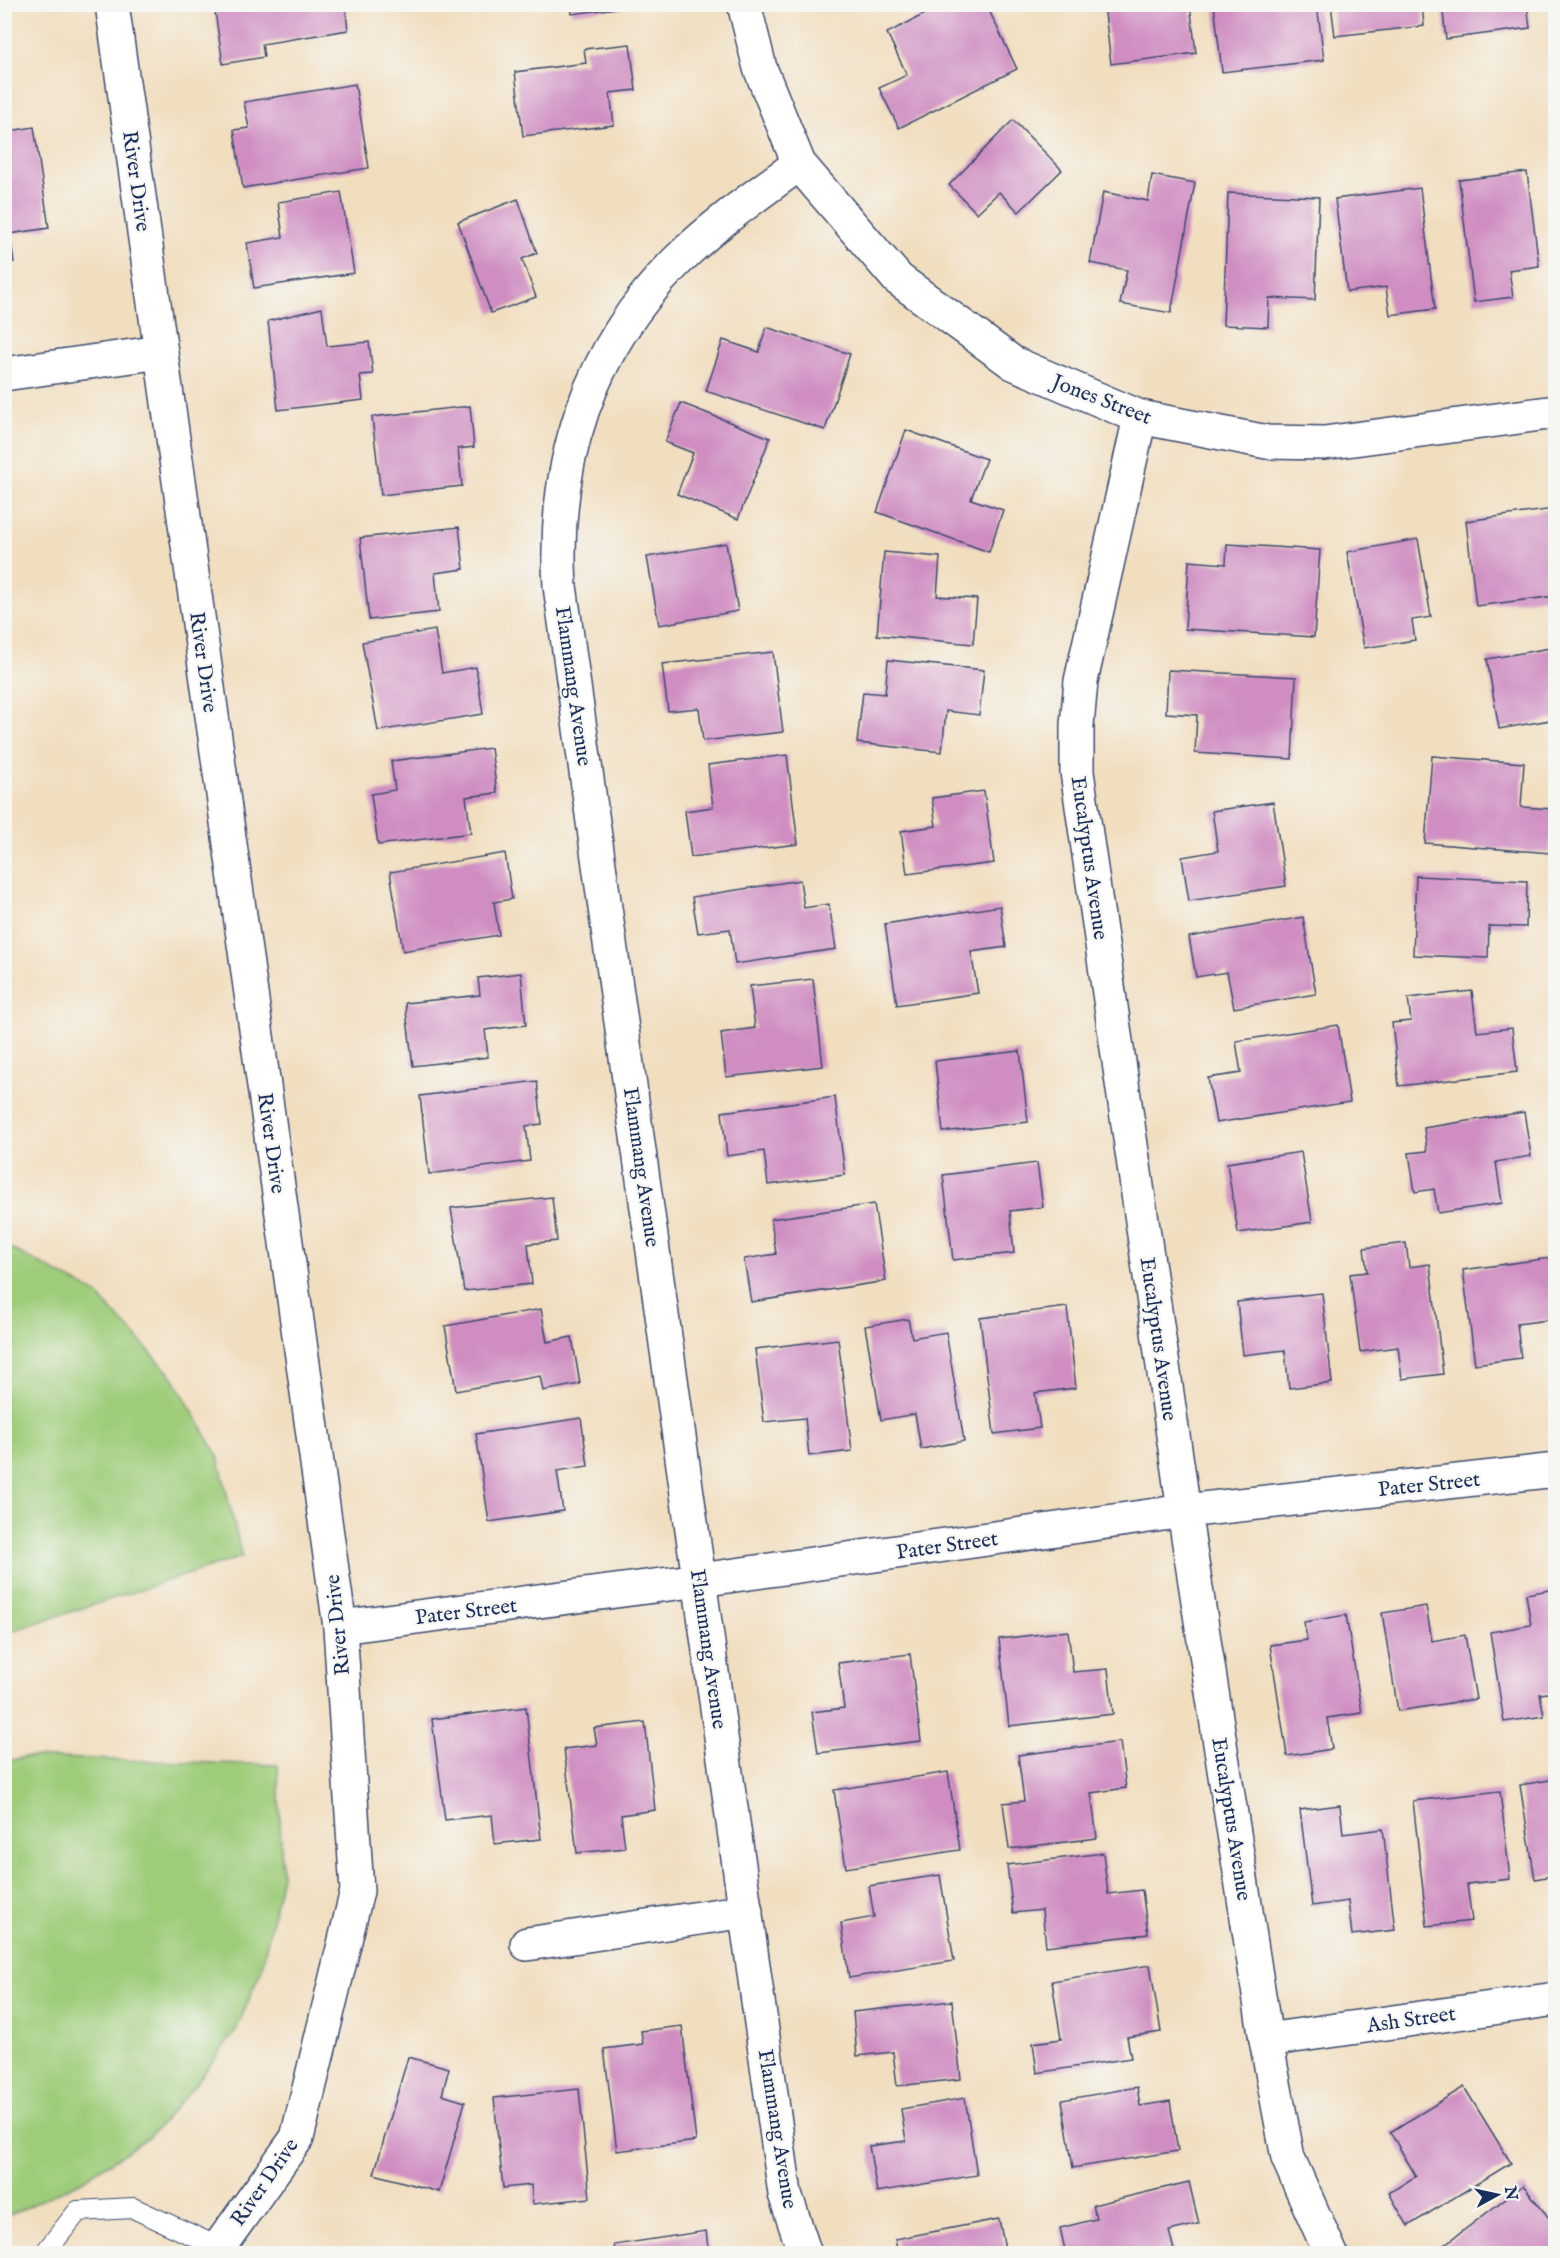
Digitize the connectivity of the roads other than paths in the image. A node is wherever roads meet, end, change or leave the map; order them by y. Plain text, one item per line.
1 (112, 4) edge
2 (744, 4) edge
3 (799, 164) junction
4 (161, 352) junction
5 (4, 374) edge
6 (1556, 412) edge
7 (1140, 417) junction
8 (1556, 1470) edge
9 (1184, 1511) junction
10 (700, 1580) junction
11 (340, 1628) junction
12 (746, 1911) junction
13 (527, 1944) dead end
14 (1556, 1999) edge
15 (1266, 2040) junction
16 (216, 2250) edge
17 (44, 2253) edge
18 (805, 2253) edge
19 (1332, 2253) edge

1 - 4 street, River Drive
2 - 3 street, Jones Street
3 - 7 street, Jones Street
3 - 10 street, Flammang Avenue
4 - 5 street
4 - 11 street, River Drive
6 - 7 street, Jones Street
7 - 9 street, Eucalyptus Avenue
8 - 9 street, Pater Street
9 - 10 street, Pater Street
9 - 15 street, Eucalyptus Avenue
10 - 11 street, Pater Street
10 - 12 street, Flammang Avenue
11 - 16 street, River Drive
12 - 13 street
12 - 18 street, Flammang Avenue
14 - 15 street, Ash Street
15 - 19 street, Eucalyptus Avenue
16 - 17 lane

